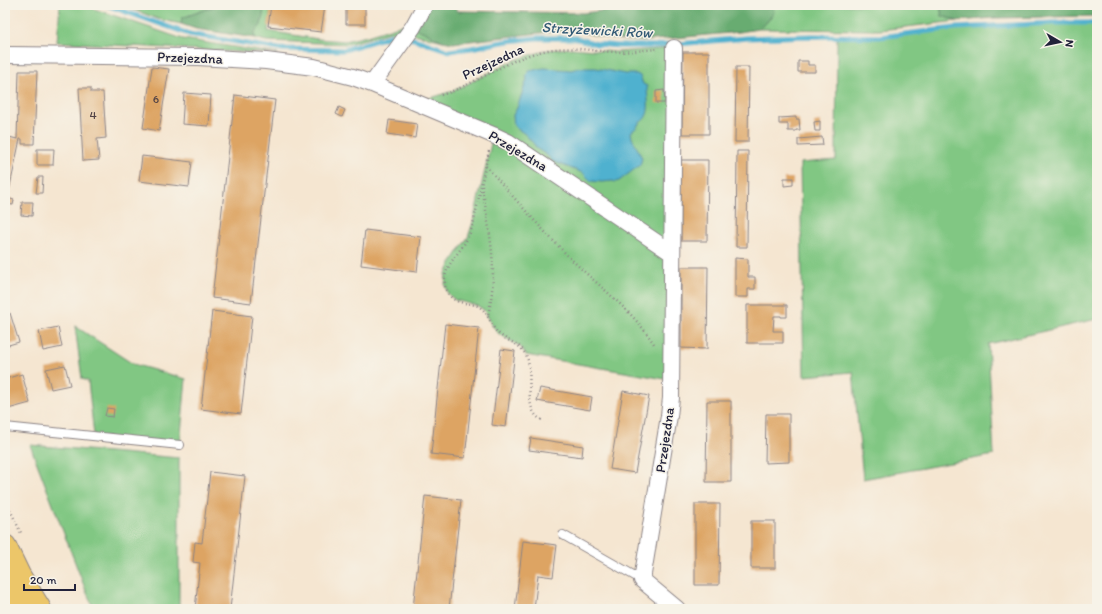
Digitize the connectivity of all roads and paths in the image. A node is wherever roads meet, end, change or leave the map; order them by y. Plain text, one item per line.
1 (425, 5) edge
2 (674, 48) joint
3 (5, 55) edge
4 (372, 84) junction
5 (418, 103) junction
6 (493, 135) junction
7 (486, 166) junction
8 (482, 184) junction
9 (672, 253) junction
10 (488, 315) junction
11 (671, 372) junction
12 (542, 420) dead end
13 (5, 427) edge
14 (180, 445) dead end
15 (563, 535) dead end
16 (5, 546) edge
17 (642, 580) junction
18 (5, 585) edge
19 (18, 609) edge
20 (40, 609) edge
21 (677, 609) edge

1 - 4 street
2 - 5 path, Przejzedna
2 - 9 street, Przejezdna
3 - 4 street, Przejezdna
4 - 5 street, Przejezdna
5 - 6 street, Przejezdna
6 - 7 path
6 - 9 street, Przejezdna
7 - 8 path
7 - 11 path
8 - 10 path
8 - 10 path
9 - 11 street, Przejezdna
10 - 12 path
11 - 17 street, Przejezdna
13 - 14 lane
15 - 17 lane
16 - 20 main road
17 - 21 street
18 - 19 main road

